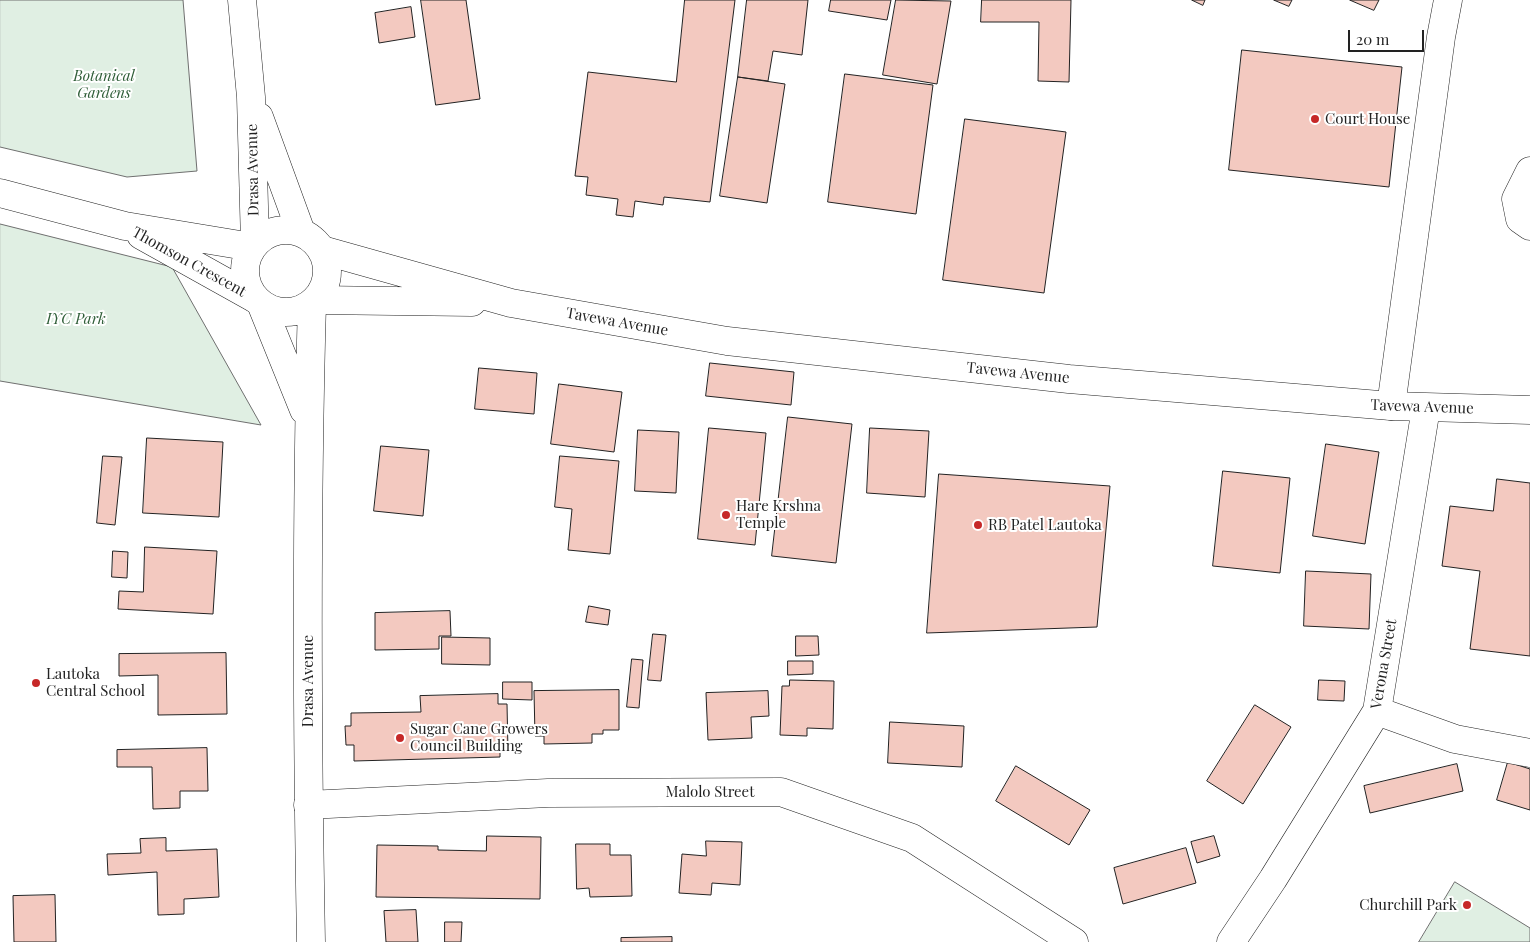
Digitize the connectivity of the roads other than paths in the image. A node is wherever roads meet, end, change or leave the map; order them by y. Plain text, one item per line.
1 (242, 0) edge
2 (1448, 0) edge
3 (252, 97) junction
4 (1530, 171) edge
5 (0, 192) edge
6 (124, 226) junction
7 (1530, 226) edge
8 (301, 232) junction
9 (253, 245) junction
10 (322, 250) junction
11 (314, 301) junction
12 (258, 302) junction
13 (510, 303) junction
14 (1391, 406) junction
15 (1426, 408) junction
16 (1530, 410) edge
17 (309, 420) junction
18 (1378, 711) junction
19 (1530, 753) edge
20 (308, 805) junction
21 (311, 942) edge
22 (1074, 942) edge
23 (1231, 942) edge

1 - 3 main road, Drasa Avenue
2 - 14 main road
3 - 8 main road, Drasa Avenue
3 - 9 main road, Drasa Avenue
4 - 7 main road
5 - 6 main road, Thomson Crescent
6 - 9 main road, Thomson Crescent
6 - 12 main road, Thomson Crescent
8 - 9 main road
8 - 10 main road
9 - 12 main road
10 - 11 main road
10 - 13 main road, Tavewa Avenue
11 - 12 main road
11 - 13 main road, Tavewa Avenue
11 - 17 main road, Drasa Avenue
12 - 17 main road, Drasa Avenue
13 - 14 main road, Tavewa Avenue
14 - 15 main road, Tavewa Avenue
15 - 16 main road, Tavewa Avenue
15 - 18 main road, Verona Street
17 - 20 main road, Drasa Avenue
18 - 19 main road
18 - 23 main road, Verona Street
20 - 21 main road, Drasa Avenue
20 - 22 main road, Malolo Street

